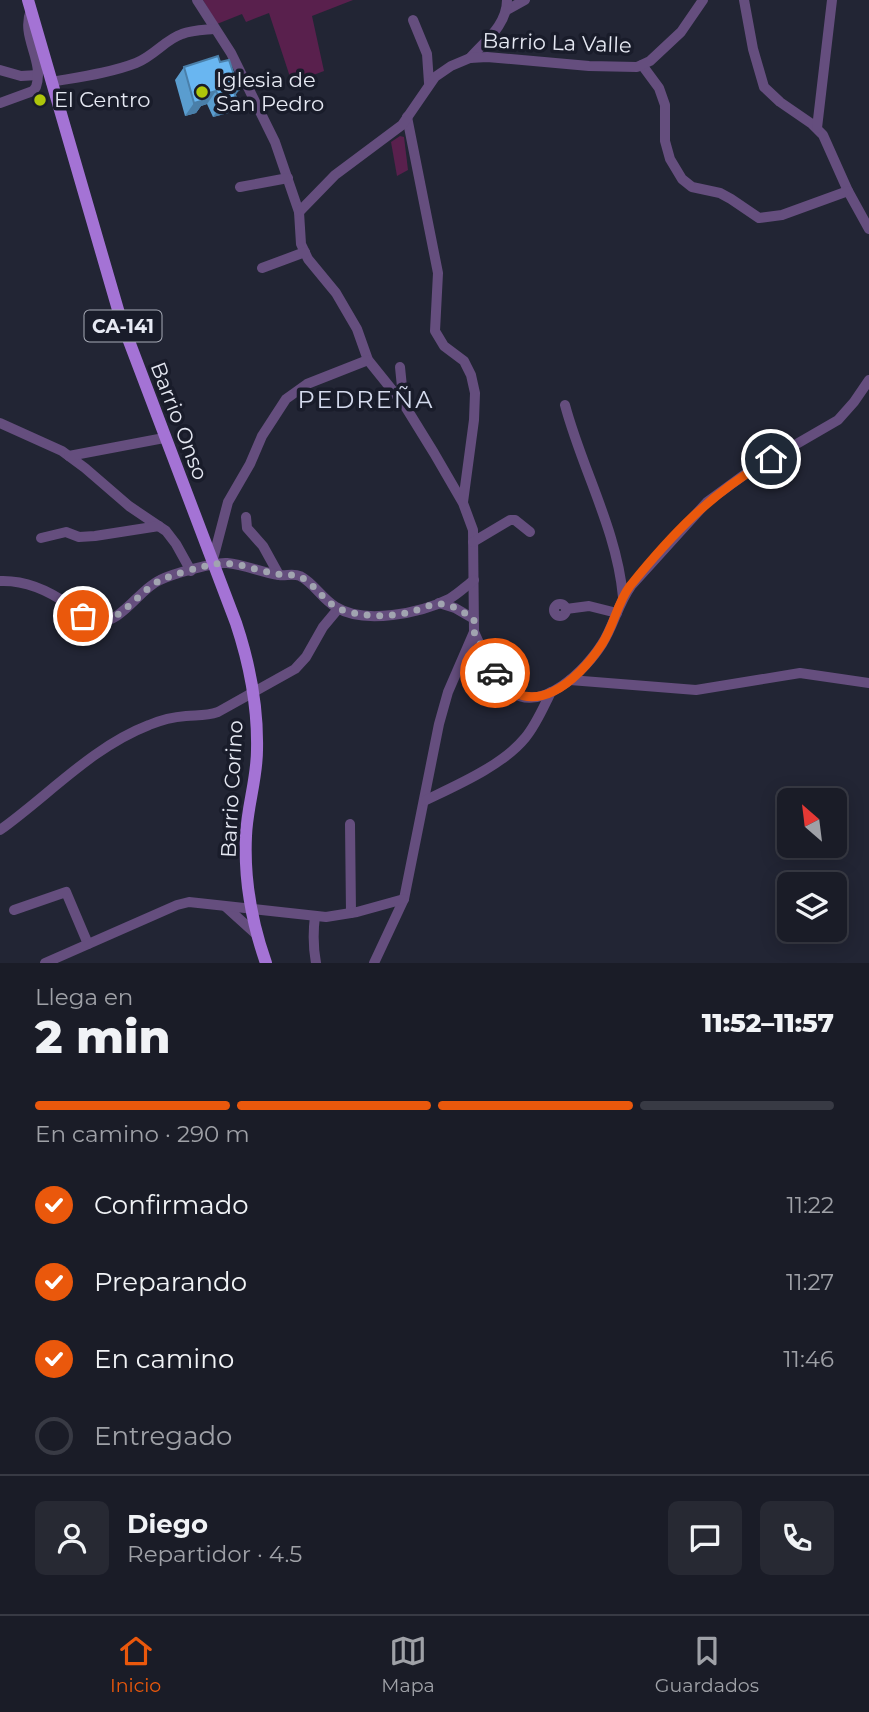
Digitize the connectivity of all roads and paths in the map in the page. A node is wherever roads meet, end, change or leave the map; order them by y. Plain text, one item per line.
1 (198, 0) edge
2 (525, 0) edge
3 (703, 0) edge
4 (744, 0) edge
5 (832, 0) edge
6 (29, 5) edge
7 (507, 5) edge
8 (413, 20) dead end
9 (214, 29) junction
10 (470, 58) junction
11 (642, 65) junction
12 (0, 70) edge
13 (38, 75) junction
14 (51, 82) junction
15 (429, 83) junction
16 (0, 103) edge
17 (407, 117) junction
18 (817, 128) junction
19 (288, 178) junction
20 (240, 187) dead end
21 (848, 191) junction
22 (299, 212) junction
23 (869, 229) edge
24 (305, 252) junction
25 (262, 268) dead end
26 (369, 360) junction
27 (400, 367) dead end
28 (869, 380) edge
29 (397, 396) junction
30 (565, 405) dead end
31 (0, 423) edge
32 (164, 438) junction
33 (69, 456) junction
34 (463, 503) junction
35 (246, 517) dead end
36 (159, 526) junction
37 (530, 532) dead end
38 (41, 538) dead end
39 (473, 542) junction
40 (212, 564) junction
41 (191, 570) junction
42 (279, 575) junction
43 (2, 579) edge
44 (474, 580) junction
45 (623, 597) junction
46 (439, 603) junction
47 (338, 609) junction
48 (566, 609) dead end
49 (617, 613) junction
50 (474, 619) junction
51 (474, 632) junction
52 (570, 680) junction
53 (869, 683) edge
54 (254, 690) junction
55 (551, 692) junction
56 (424, 801) junction
57 (350, 824) dead end
58 (0, 830) edge
59 (404, 899) junction
60 (226, 907) junction
61 (14, 910) dead end
62 (253, 913) junction
63 (351, 913) junction
64 (315, 916) junction
65 (239, 919) junction
66 (257, 934) junction
67 (88, 944) junction
68 (46, 963) edge
69 (266, 963) edge
70 (316, 963) edge
71 (374, 963) edge

1 - 9 street
2 - 7 street, Barrio La Valle
3 - 11 street
4 - 18 street
5 - 18 street
6 - 13 street
6 - 14 main road, CA-141
7 - 10 street, Barrio La Valle
8 - 15 street
9 - 14 street
9 - 19 street
10 - 11 street, Barrio La Valle
10 - 15 street, Barrio La Valle
11 - 21 street
12 - 13 street
13 - 16 street
14 - 32 main road, Barrio Onso / CA-141
15 - 17 street, Barrio La Valle
17 - 22 street, Barrio La Valle
17 - 34 street
18 - 21 street
19 - 20 street
19 - 22 street
21 - 23 street
22 - 24 street
24 - 25 street
24 - 26 street
26 - 29 street
26 - 40 street
27 - 29 street
28 - 45 street
29 - 34 street
30 - 45 street
31 - 33 street
32 - 33 street
32 - 40 main road, Barrio Onso / CA-141
33 - 36 street
34 - 39 street
35 - 42 street
36 - 38 street
36 - 41 street
37 - 39 street
39 - 44 street
40 - 41 street
40 - 42 street
40 - 54 main road, Barrio Onso / CA-141
41 - 43 street
42 - 47 street
44 - 46 street
44 - 50 street
45 - 49 street
46 - 47 street
46 - 50 street
47 - 54 street
48 - 49 street
49 - 52 street
50 - 51 street
51 - 55 street
51 - 56 street
52 - 53 street
52 - 55 street
54 - 58 street, Barrio Corino
54 - 62 main road, Barrio Corino / CA-141
55 - 56 street
56 - 59 street
57 - 63 street
59 - 63 street
59 - 71 street
60 - 62 street
60 - 65 street
60 - 67 street
61 - 67 street
62 - 64 street
62 - 65 street
62 - 66 main road, CA-141
63 - 64 street
64 - 70 street
65 - 66 street
66 - 69 main road, CA-141
67 - 68 street

